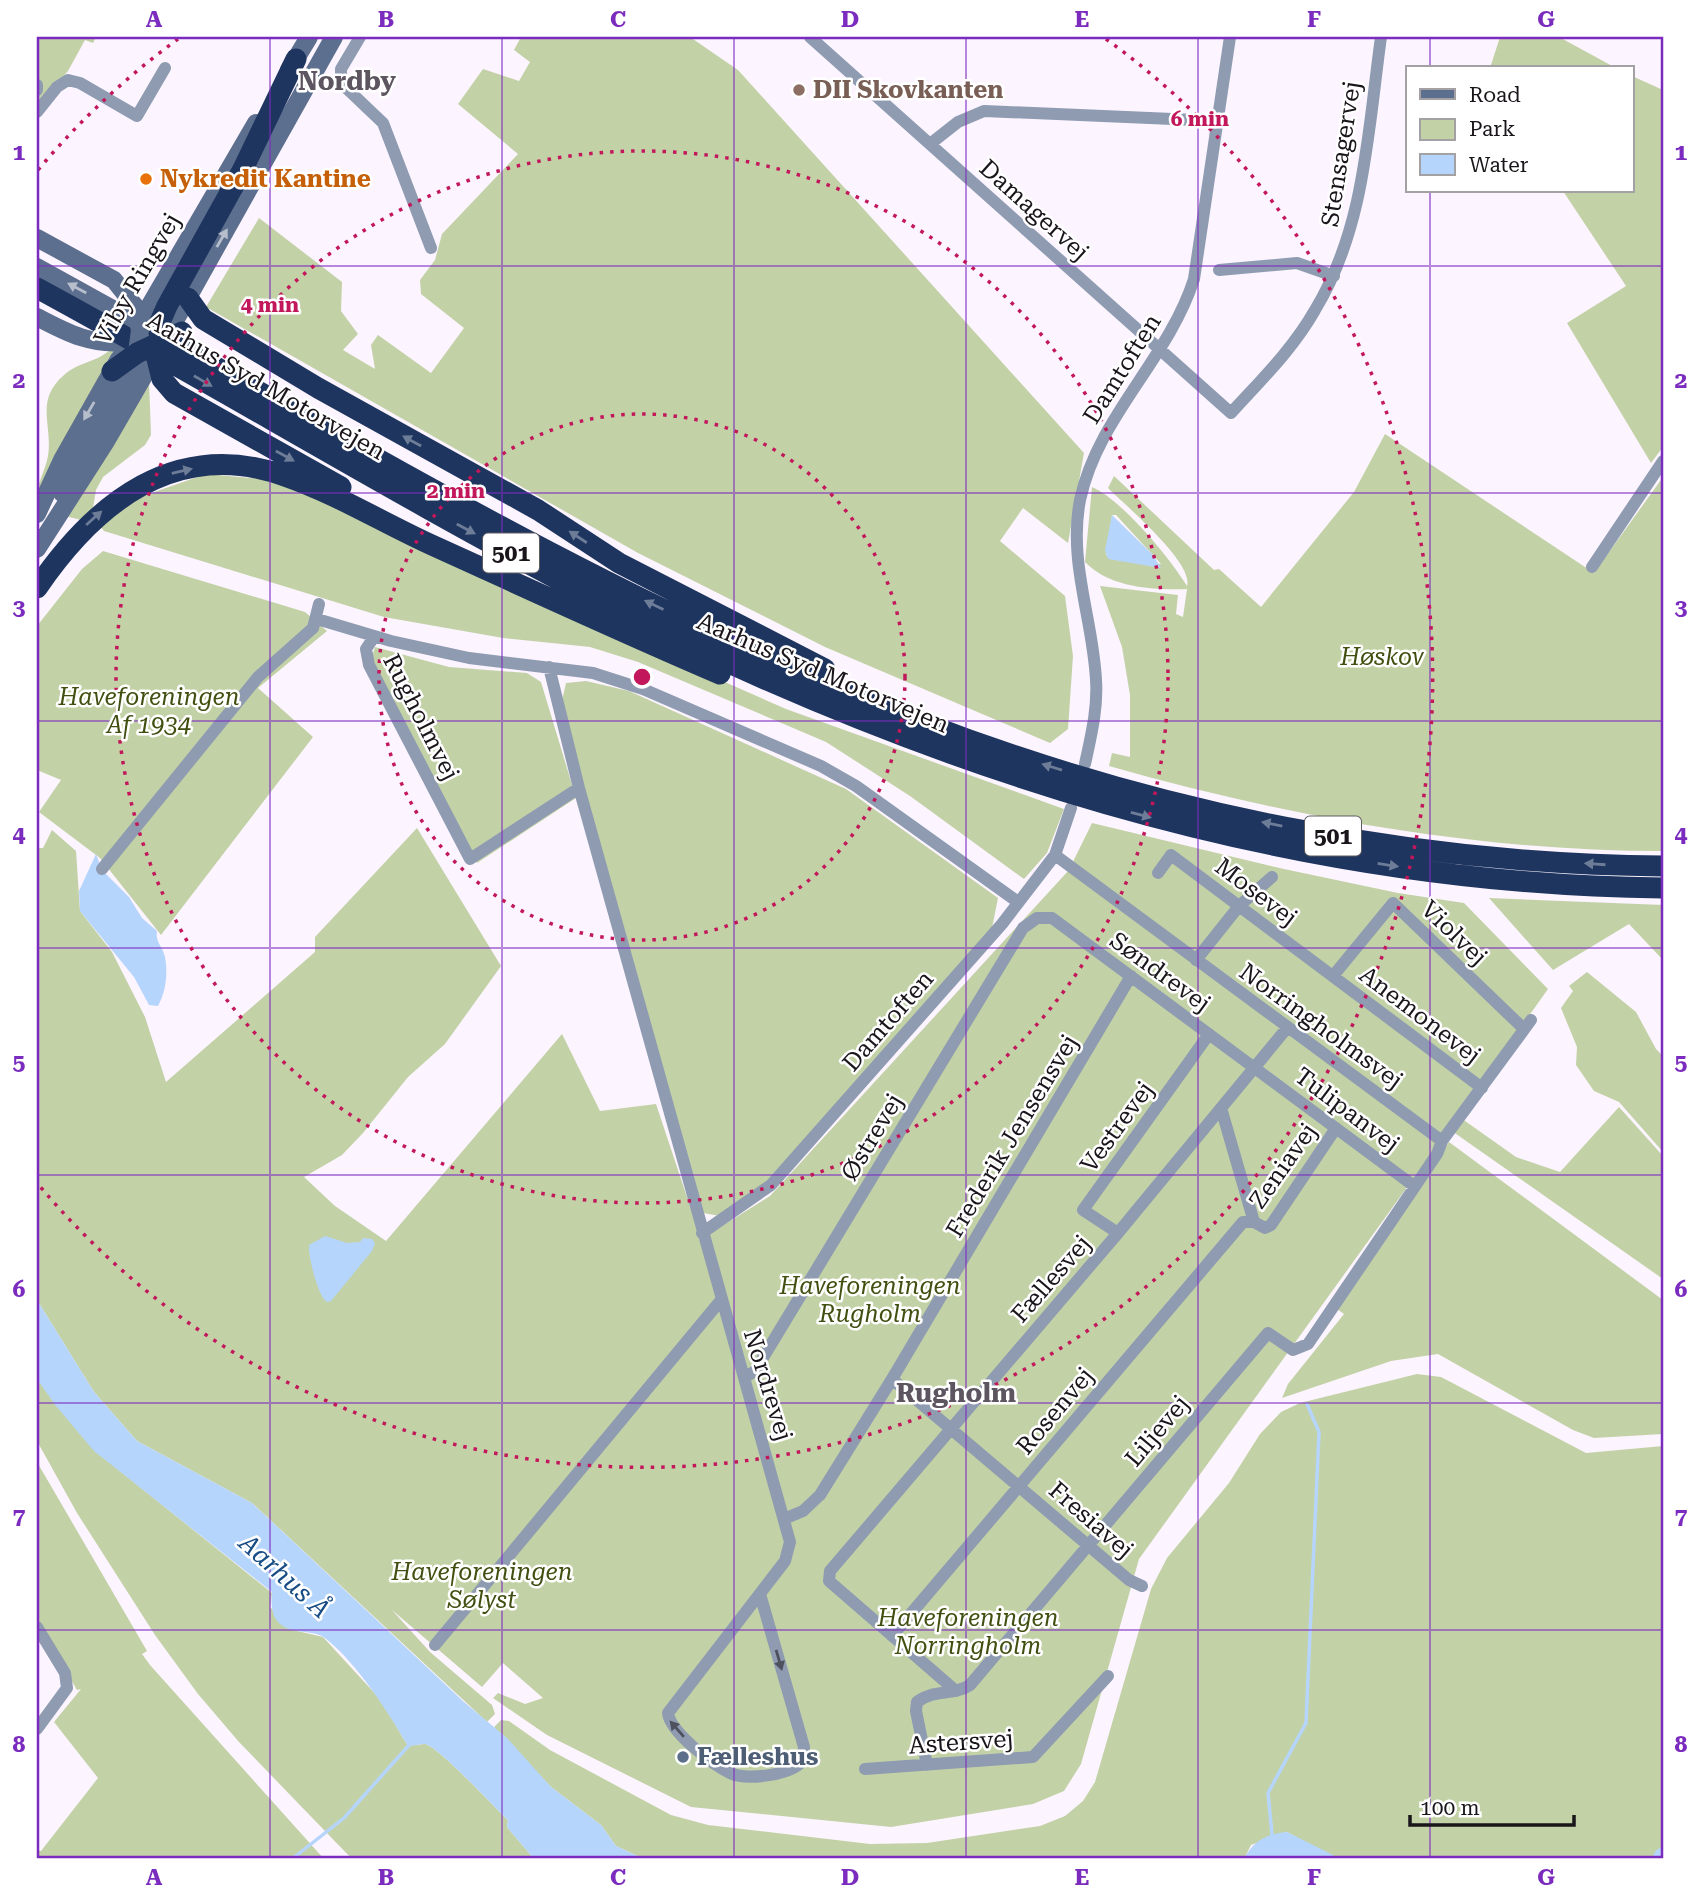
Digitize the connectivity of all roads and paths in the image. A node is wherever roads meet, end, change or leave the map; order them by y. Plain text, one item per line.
1 (309, 37) edge
2 (334, 37) edge
3 (360, 37) edge
4 (810, 37) edge
5 (1230, 37) edge
6 (1381, 37) edge
7 (296, 59) junction
8 (165, 68) dead end
9 (37, 112) edge
10 (1219, 121) junction
11 (930, 144) junction
12 (37, 228) edge
13 (37, 238) edge
14 (431, 248) dead end
15 (179, 254) junction
16 (79, 260) junction
17 (37, 267) edge
18 (1219, 270) dead end
19 (1334, 276) junction
20 (37, 288) edge
21 (122, 288) junction
22 (188, 298) junction
23 (37, 317) edge
24 (150, 339) junction
25 (1161, 352) junction
26 (112, 371) joint
27 (318, 388) junction
28 (1231, 413) joint
29 (1663, 461) edge
30 (47, 513) edge
31 (41, 542) edge
32 (1592, 567) dead end
33 (37, 588) edge
34 (553, 600) junction
35 (319, 604) dead end
36 (317, 619) junction
37 (374, 636) junction
38 (549, 667) junction
39 (1008, 764) junction
40 (1085, 764) dead end
41 (579, 788) junction
42 (1071, 808) dead end
43 (1055, 855) junction
44 (1663, 866) edge
45 (102, 869) dead end
46 (1158, 873) dead end
47 (1272, 877) dead end
48 (1663, 888) edge
49 (1018, 902) junction
50 (1239, 906) junction
51 (1037, 918) joint
52 (1196, 960) junction
53 (1131, 976) junction
54 (1333, 976) junction
55 (1287, 1028) junction
56 (1209, 1034) junction
57 (1255, 1067) junction
58 (1482, 1088) junction
59 (1222, 1108) junction
60 (1336, 1128) junction
61 (1442, 1141) junction
62 (1413, 1186) junction
63 (1259, 1225) junction
64 (702, 1233) junction
65 (1118, 1233) junction
66 (721, 1300) junction
67 (744, 1378) junction
68 (892, 1379) junction
69 (950, 1427) junction
70 (1019, 1486) junction
71 (784, 1519) junction
72 (1088, 1544) junction
73 (1142, 1586) dead end
74 (760, 1594) junction
75 (37, 1626) edge
76 (892, 1636) junction
77 (435, 1645) dead end
78 (1108, 1676) dead end
79 (956, 1691) junction
80 (37, 1729) edge
81 (927, 1765) junction
82 (865, 1769) dead end

1 - 7 main road, Viby Ringvej
22 -> 2 main road, Viby Ringvej
3 - 14 street
4 - 11 street, Damagervej
5 - 10 street, Damtoften
6 - 19 street, Stensagervej
7 - 15 main road, Viby Ringvej
7 - 24 highway
8 - 9 street
10 - 11 street
10 - 25 street, Damtoften
11 - 25 street, Damagervej
12 - 16 main road
13 - 16 main road
15 - 21 main road
15 - 24 main road, Viby Ringvej
16 - 21 main road
24 -> 17 main road
18 - 19 street
19 - 28 street, Stensagervej
20 -> 39 highway, Aarhus Syd Motorvejen / 501
21 - 24 main road
22 - 24 main road, Viby Ringvej
22 - 27 highway
23 - 24 main road
24 - 26 highway
24 - 27 highway
24 - 30 main road, Viby Ringvej
24 -> 34 highway
39 -> 24 highway, Aarhus Syd Motorvejen / 501
25 - 28 street, Damagervej
25 - 40 street, Damtoften
26 -> 30 main road, Viby Ringvej
39 -> 27 highway
29 - 32 street
30 - 31 main road, Viby Ringvej
33 -> 34 highway
34 - 39 highway
35 - 36 street
36 - 37 street
36 - 45 street
37 - 38 street, Rugholmvej
37 - 41 street, Rugholmvej
38 - 41 street
38 - 49 street, Rugholmvej
44 -> 39 highway, Aarhus Syd Motorvejen / 501
39 -> 48 highway, Aarhus Syd Motorvejen / 501
41 - 64 street
42 - 43 street, Damtoften
43 - 49 street, Damtoften
43 - 52 street, Norringholmsvej
46 - 50 street, Mosevej
47 - 50 street
49 - 64 street, Damtoften
50 - 52 street
50 - 54 street, Mosevej
51 - 53 street, Søndrevej
51 - 67 street, Østrevej
52 - 55 street, Norringholmsvej
53 - 56 street, Søndrevej
53 - 68 street, Frederik Jensensvej
54 - 58 street, Anemonevej
54 - 58 street, Violvej
55 - 57 street, Fællesvej
55 - 61 street, Norringholmsvej
56 - 57 street, Søndrevej
56 - 65 street, Vestrevej
57 - 59 street, Fællesvej
57 - 60 street, Tulipanvej
58 - 61 street
59 - 63 street
59 - 65 street, Fællesvej
60 - 62 street, Tulipanvej
60 - 63 street, Zeniavej
61 - 62 street, Liljevej
62 - 72 street, Liljevej
63 - 70 street, Rosenvej
64 - 66 street, Nordrevej
65 - 69 street, Fællesvej
66 - 67 street, Nordrevej
66 - 77 street
67 - 71 street, Nordrevej
68 - 69 street, Fresiavej
68 - 71 street, Frederik Jensensvej
69 - 70 street, Fresiavej
69 - 76 street, Fællesvej
70 - 72 street, Fresiavej
70 - 76 street, Rosenvej
71 - 74 street, Nordrevej
72 - 73 street, Fresiavej
72 - 79 street, Liljevej
74 -> 74 street
75 - 80 street
76 - 79 street
78 - 81 street, Astersvej
79 - 81 street, Liljevej
81 - 82 street, Astersvej

